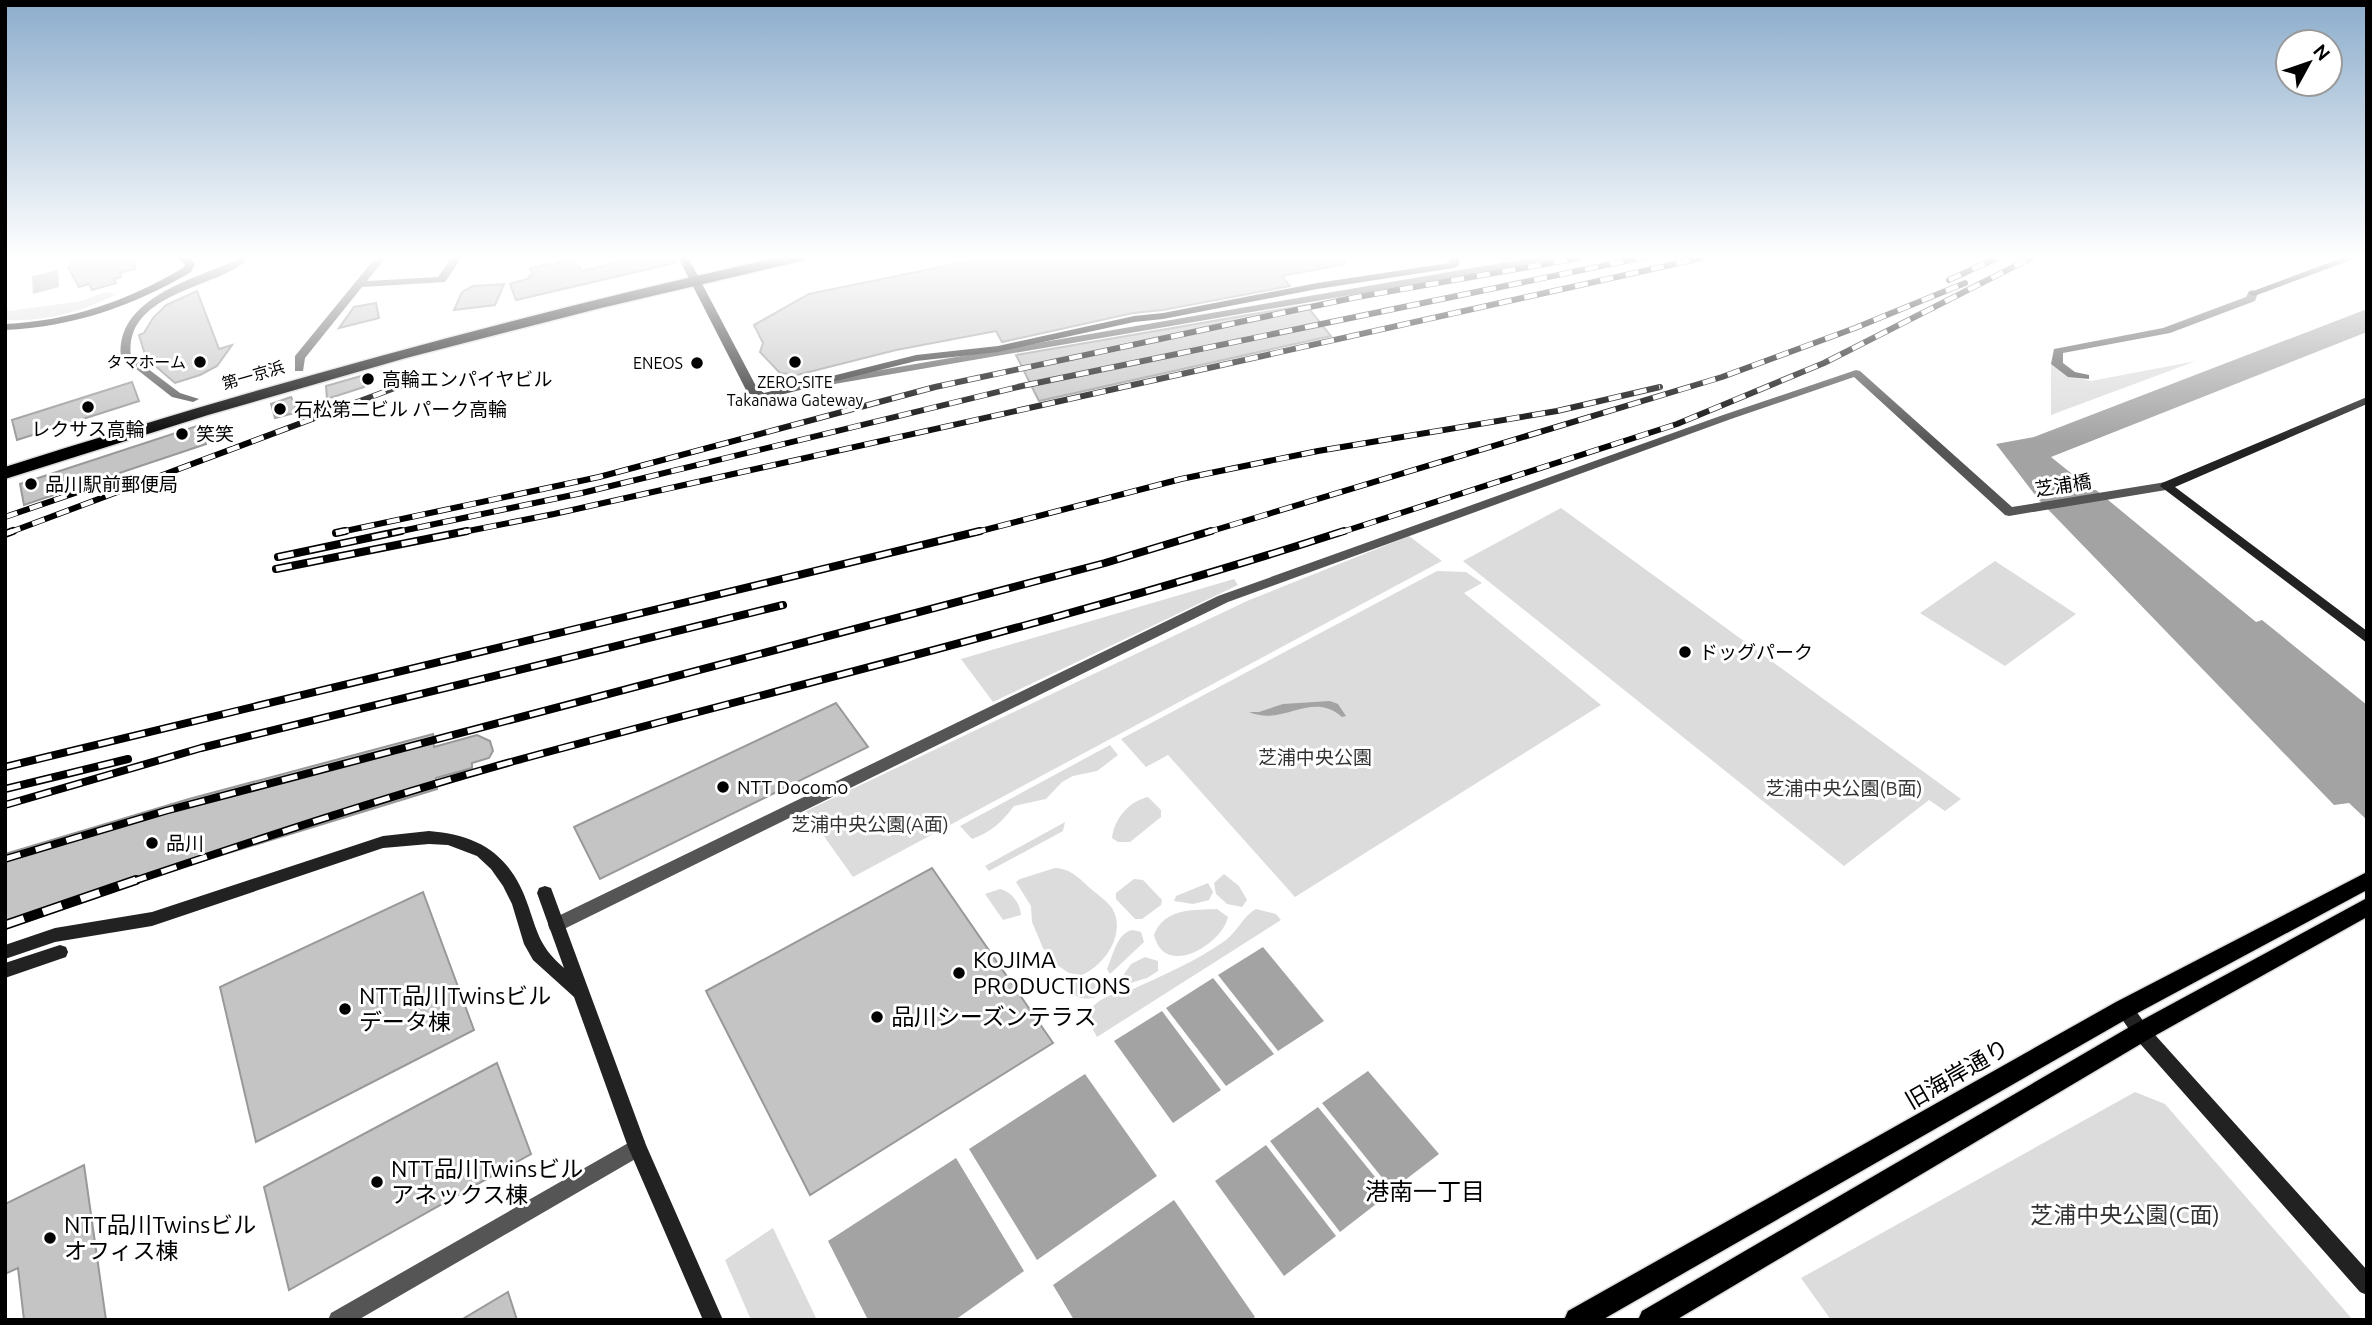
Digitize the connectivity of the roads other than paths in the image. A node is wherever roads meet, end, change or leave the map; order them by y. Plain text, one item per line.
1 (72, 319) edge
2 (136, 319) edge
3 (332, 319) edge
4 (493, 319) edge
5 (515, 319) edge
6 (716, 319) edge
7 (1135, 319) edge
8 (1197, 319) edge
9 (2198, 319) edge
10 (5, 327) edge
11 (299, 369) junction
12 (2085, 377) dead end
13 (757, 395) junction
14 (193, 399) junction
15 (2367, 400) edge
16 (5, 458) edge
17 (5, 473) edge
18 (2165, 486) junction
19 (2367, 638) edge
20 (2367, 880) edge
21 (545, 893) dead end
22 (2367, 907) edge
23 (556, 925) junction
24 (5, 952) edge
25 (60, 952) dead end
26 (5, 971) edge
27 (579, 991) junction
28 (2124, 1009) junction
29 (2141, 1032) junction
30 (637, 1147) junction
31 (2367, 1285) edge
32 (338, 1320) edge
33 (713, 1320) edge
34 (1577, 1320) edge
35 (1651, 1320) edge

1 - 10 street
2 - 14 street
3 - 11 street
4 - 11 highway, 第一京浜
5 - 17 highway, 第一京浜
6 - 13 street
7 - 13 street
8 - 13 street
9 - 12 street
11 - 14 highway, 第一京浜
14 - 16 highway, 第一京浜
15 - 18 street
18 - 19 street
18 - 23 street, 芝浦橋
20 - 28 main road, 旧海岸通り
21 - 23 street
22 - 29 main road
23 - 27 street
24 - 27 street
25 - 26 street
27 - 30 street
28 - 29 street
28 - 34 main road, 旧海岸通り
29 - 31 street
29 - 35 main road
30 - 32 street
30 - 33 street

